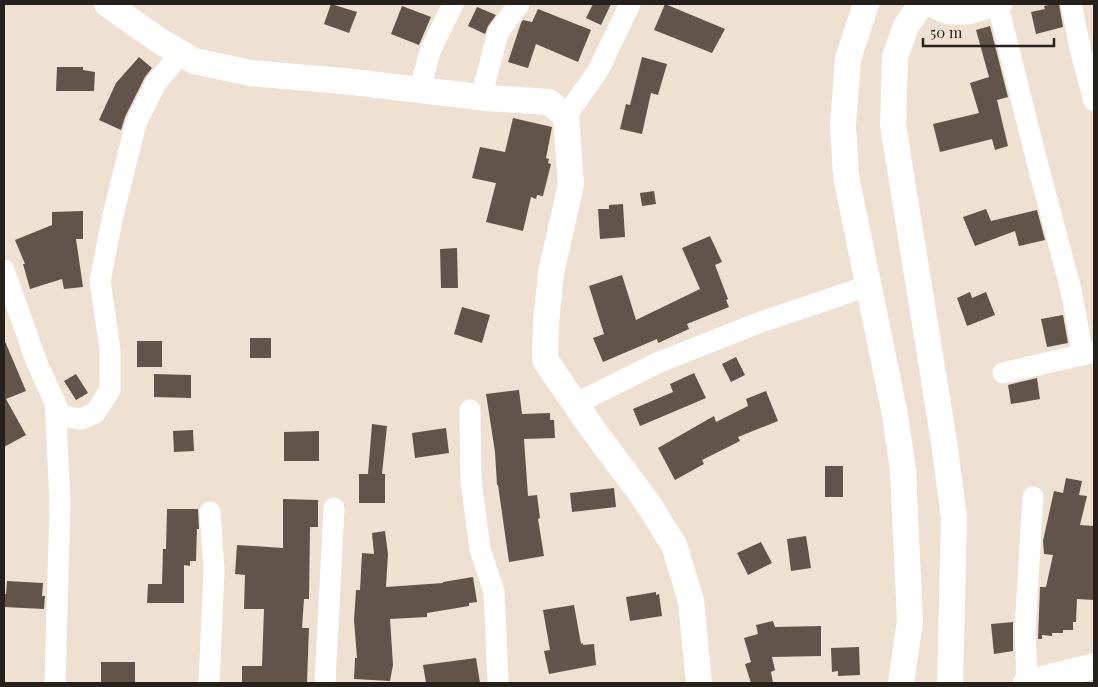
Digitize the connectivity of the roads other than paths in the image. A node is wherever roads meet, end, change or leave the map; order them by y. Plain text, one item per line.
1 (107, 4) edge
2 (453, 4) edge
3 (519, 4) edge
4 (630, 4) edge
5 (866, 4) edge
6 (922, 4) edge
7 (1071, 4) edge
8 (1000, 5) edge
9 (181, 53) junction
10 (420, 90) junction
11 (481, 97) junction
12 (1094, 101) edge
13 (566, 116) junction
14 (4, 270) edge
15 (868, 286) junction
16 (1089, 354) edge
17 (1003, 373) dead end
18 (54, 401) junction
19 (575, 404) junction
20 (470, 410) dead end
21 (1033, 497) dead end
22 (334, 508) dead end
23 (210, 512) dead end
24 (1094, 666) edge
25 (1041, 682) edge
26 (55, 683) edge
27 (209, 683) edge
28 (325, 683) edge
29 (498, 683) edge
30 (699, 683) edge
31 (901, 683) edge
32 (950, 683) edge

1 - 9 street
2 - 10 street
3 - 11 street
4 - 13 street
5 - 15 street
6 - 8 street
6 - 32 street
7 - 12 street
8 - 16 street
9 - 10 street
9 - 18 street
10 - 11 street
11 - 13 street
13 - 19 street
14 - 18 street
15 - 19 street
15 - 31 street
16 - 17 street
18 - 26 street
19 - 30 street
20 - 29 street
21 - 25 street
22 - 28 street
23 - 27 street
24 - 25 street

